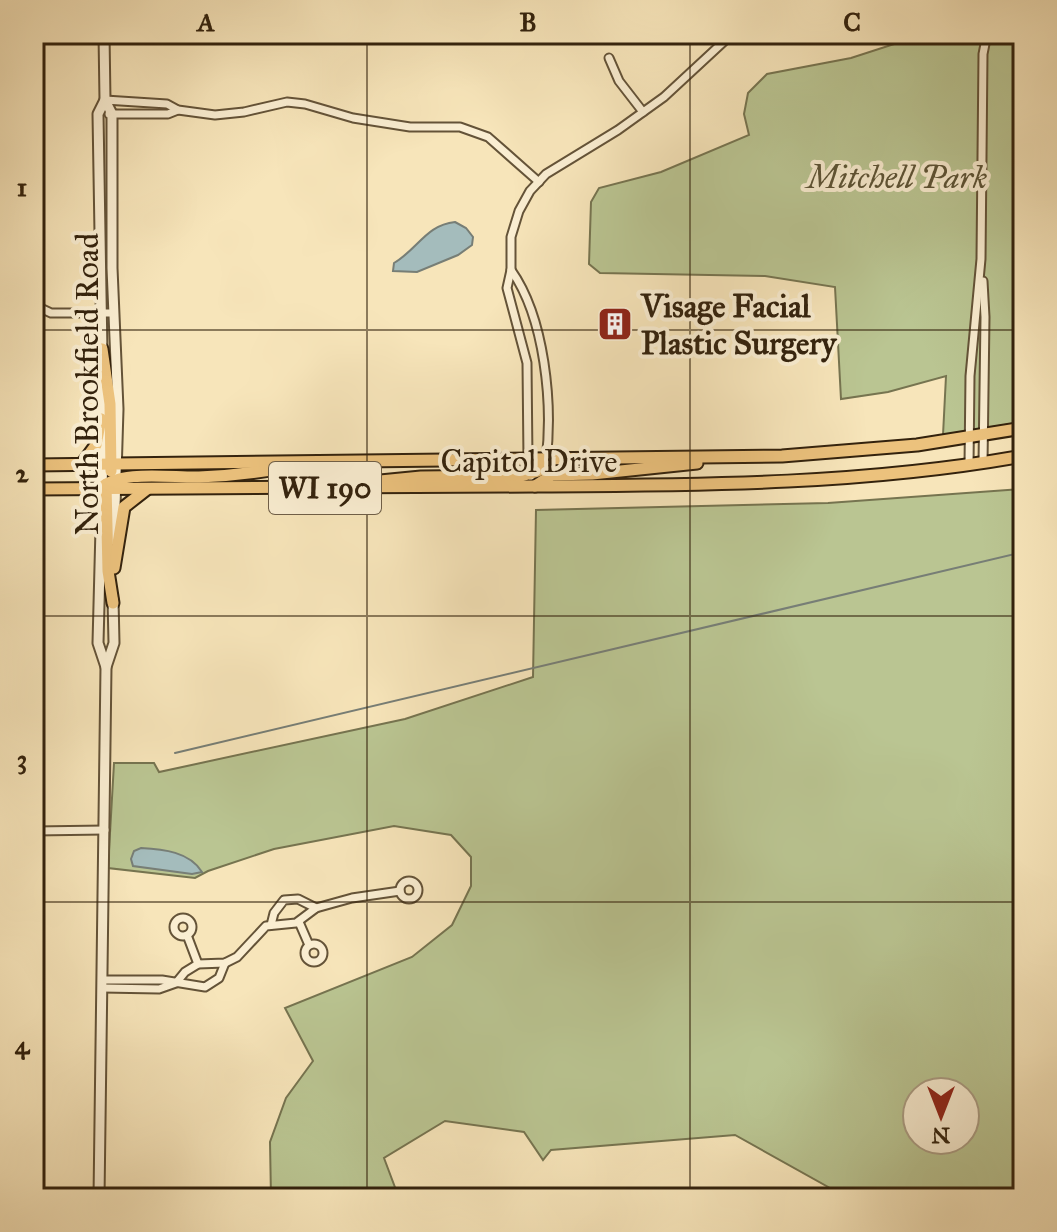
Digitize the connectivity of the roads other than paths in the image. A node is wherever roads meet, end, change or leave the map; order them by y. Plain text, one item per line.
1 (104, 34) edge
2 (732, 34) edge
3 (987, 34) edge
4 (609, 58) dead end
5 (105, 100) junction
6 (178, 110) junction
7 (643, 112) junction
8 (98, 114) junction
9 (112, 114) junction
10 (539, 182) junction
11 (981, 259) junction
12 (511, 270) junction
13 (34, 305) edge
14 (114, 313) junction
15 (102, 314) junction
16 (102, 349) junction
17 (543, 362) junction
18 (527, 363) junction
19 (101, 419) junction
20 (1023, 428) edge
21 (983, 435) junction
22 (969, 437) junction
23 (1023, 456) edge
24 (729, 457) junction
25 (528, 460) junction
26 (547, 460) junction
27 (314, 462) junction
28 (983, 463) junction
29 (82, 464) junction
30 (110, 464) junction
31 (34, 465) edge
32 (969, 465) junction
33 (531, 474) junction
34 (110, 485) junction
35 (534, 486) junction
36 (148, 488) junction
37 (308, 488) junction
38 (34, 489) edge
39 (114, 568) junction
40 (113, 603) junction
41 (106, 667) junction
42 (105, 830) junction
43 (34, 831) edge
44 (400, 891) dead end
45 (316, 908) junction
46 (299, 922) junction
47 (271, 925) junction
48 (187, 935) dead end
49 (309, 945) dead end
50 (225, 963) junction
51 (198, 964) junction
52 (176, 983) junction
53 (102, 984) junction
54 (99, 1198) edge

1 - 5 street, North Brookfield Road
2 - 7 street
3 - 11 street
4 - 7 street
5 - 6 street
5 - 8 street, North Brookfield Road
5 - 9 street, North Brookfield Road
6 - 9 street
6 - 10 street
7 - 10 street
8 - 9 street
8 - 15 street, North Brookfield Road
9 - 14 street, North Brookfield Road
10 - 12 street
11 - 21 street
11 - 22 street
12 - 17 street
12 - 18 street
13 - 15 street
14 - 15 street
14 - 30 street, North Brookfield Road
15 - 16 street, North Brookfield Road
16 - 19 street, North Brookfield Road
16 - 30 main road
17 - 18 street
17 - 26 street
18 - 25 street
19 - 29 main road
19 - 30 street, North Brookfield Road
20 - 21 main road, Capitol Drive / WI 190
21 - 22 main road, Capitol Drive / WI 190
21 - 28 street
22 - 24 main road, Capitol Drive / WI 190
22 - 32 street
23 - 28 main road, Capitol Drive / WI 190
24 - 26 main road, Capitol Drive / WI 190
24 - 35 main road
25 - 26 main road, WI 190
25 - 27 main road, Capitol Drive / WI 190
25 - 33 street
26 - 33 main road
26 - 35 street
27 - 30 main road, Capitol Drive / WI 190
27 - 34 main road
28 - 32 main road, Capitol Drive / WI 190
29 - 30 main road, Capitol Drive / WI 190
29 - 31 main road, Capitol Drive / WI 190
30 - 34 main road
32 - 35 main road, Capitol Drive / WI 190
33 - 35 street
33 - 37 main road
34 - 36 main road, Capitol Drive / WI 190
34 - 38 main road, Capitol Drive / WI 190
34 - 39 street, North Brookfield Road
34 - 40 main road
34 - 41 street, North Brookfield Road
35 - 37 main road, Capitol Drive / WI 190
36 - 37 main road, Capitol Drive / WI 190
36 - 39 main road
39 - 40 street, North Brookfield Road
40 - 41 street, North Brookfield Road
41 - 42 street, North Brookfield Road
42 - 43 street
42 - 53 street, North Brookfield Road
44 - 45 street
45 - 46 street
45 - 47 street
46 - 47 street
46 - 49 street
47 - 50 street
48 - 51 street
50 - 51 street
50 - 52 street
51 - 52 street
52 - 53 street
53 - 54 street, North Brookfield Road

